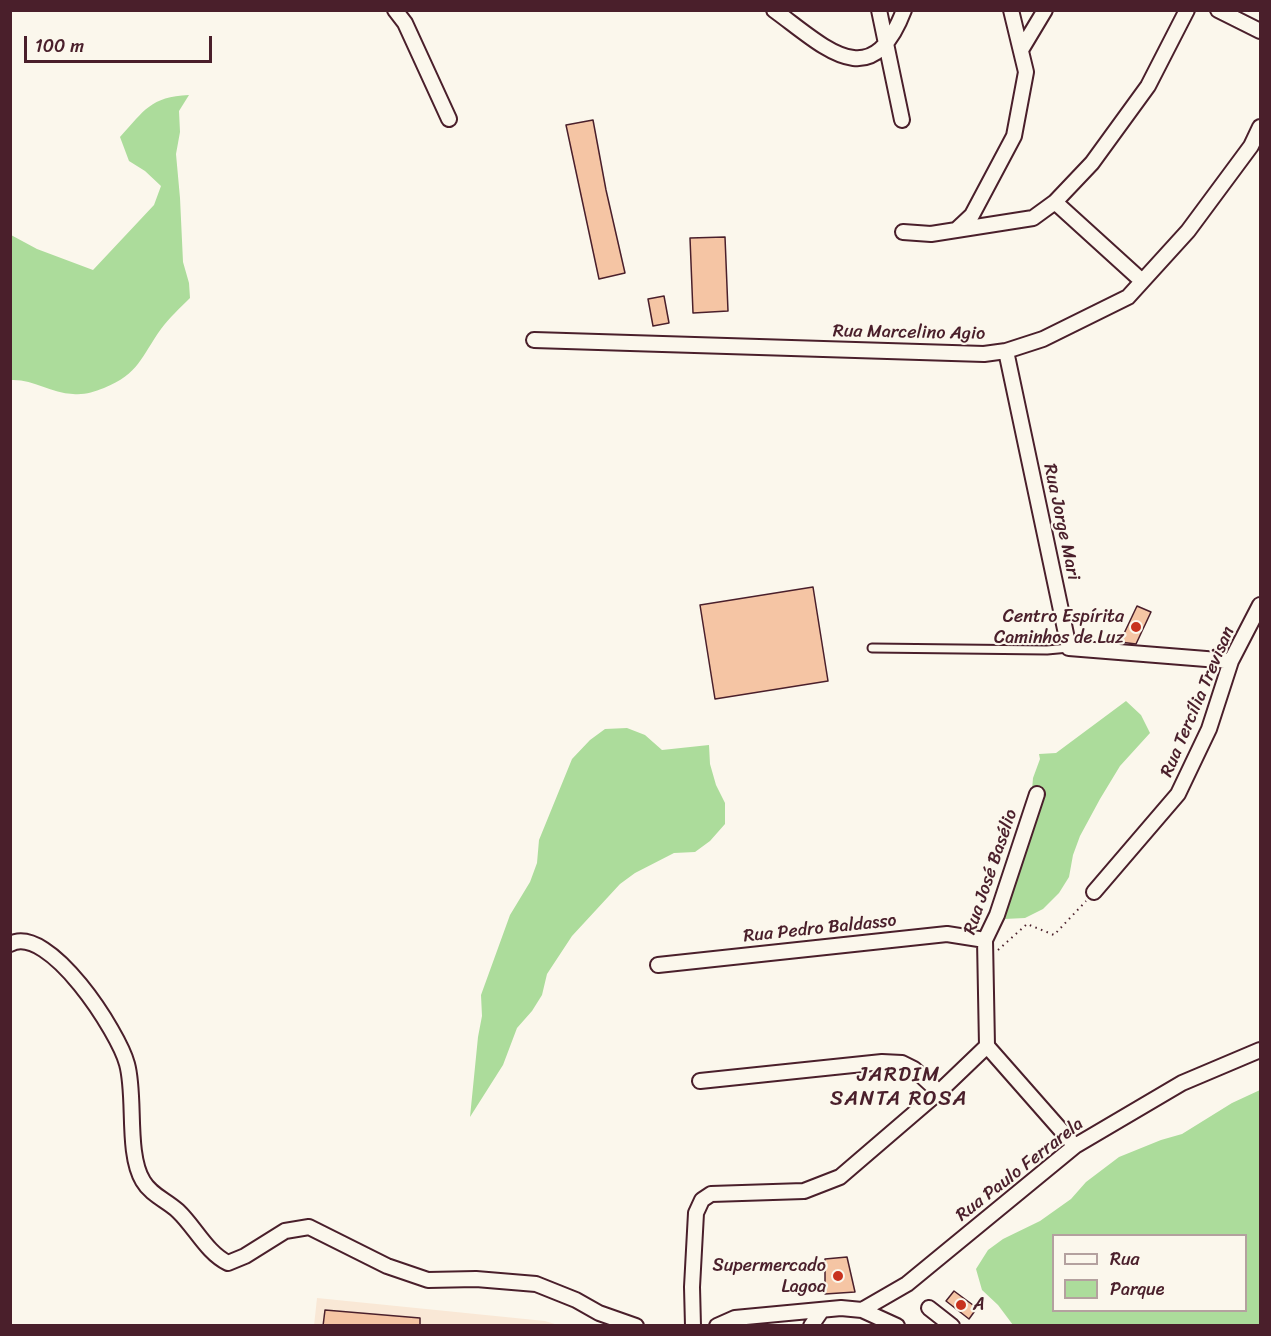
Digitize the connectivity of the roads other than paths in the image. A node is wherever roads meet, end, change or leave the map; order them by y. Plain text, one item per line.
1 (394, 10) edge
2 (774, 10) edge
3 (879, 10) edge
4 (904, 10) edge
5 (1011, 10) edge
6 (1045, 10) edge
7 (1187, 10) edge
8 (1218, 10) edge
9 (1260, 31) edge
10 (886, 46) junction
11 (1021, 50) junction
12 (449, 119) dead end
13 (902, 120) dead end
14 (1260, 127) edge
15 (1256, 143) edge
16 (1055, 202) junction
17 (956, 230) junction
18 (903, 232) dead end
19 (1142, 281) junction
20 (534, 340) dead end
21 (1006, 351) junction
22 (1260, 605) edge
23 (872, 648) dead end
24 (1069, 648) junction
25 (1231, 661) junction
26 (1037, 794) dead end
27 (1094, 892) road end
28 (984, 940) junction
29 (10, 944) edge
30 (658, 965) dead end
31 (987, 1046) junction
32 (1260, 1050) edge
33 (700, 1082) dead end
34 (939, 1092) junction
35 (1075, 1146) junction
36 (907, 1284) junction
37 (929, 1308) dead end
38 (822, 1310) junction
39 (862, 1310) junction
40 (891, 1322) edge
41 (636, 1326) edge
42 (693, 1326) edge
43 (717, 1326) edge
44 (812, 1326) edge
45 (952, 1326) edge

1 - 12 street
2 - 10 street
3 - 10 street
4 - 10 street
5 - 11 street
6 - 11 street
7 - 16 street
8 - 9 street
10 - 13 street
11 - 17 street
14 - 15 street, Rua Marcelino Agio
15 - 19 street, Rua Marcelino Agio
16 - 17 street
16 - 19 street
17 - 18 street
19 - 21 street, Rua Marcelino Agio
20 - 21 street, Rua Marcelino Agio
21 - 24 street, Rua Jorge Mari
22 - 25 street, Rua Tercília Trevisan
23 - 24 lane
24 - 25 street
25 - 27 street, Rua Tercília Trevisan
26 - 28 street, Rua José Basélio
28 - 30 street, Rua Pedro Baldasso
28 - 31 street, Rua José Basélio
29 - 41 street
31 - 34 street
31 - 35 street
32 - 35 street, Rua Paulo Ferrarela
33 - 34 street
34 - 42 street
35 - 36 street, Rua Paulo Ferrarela
36 - 39 street, Rua Paulo Ferrarela
36 - 40 street, Rua Paulo Ferrarela
37 - 45 street
38 - 39 street
38 - 43 street
38 - 44 street
39 - 40 street

